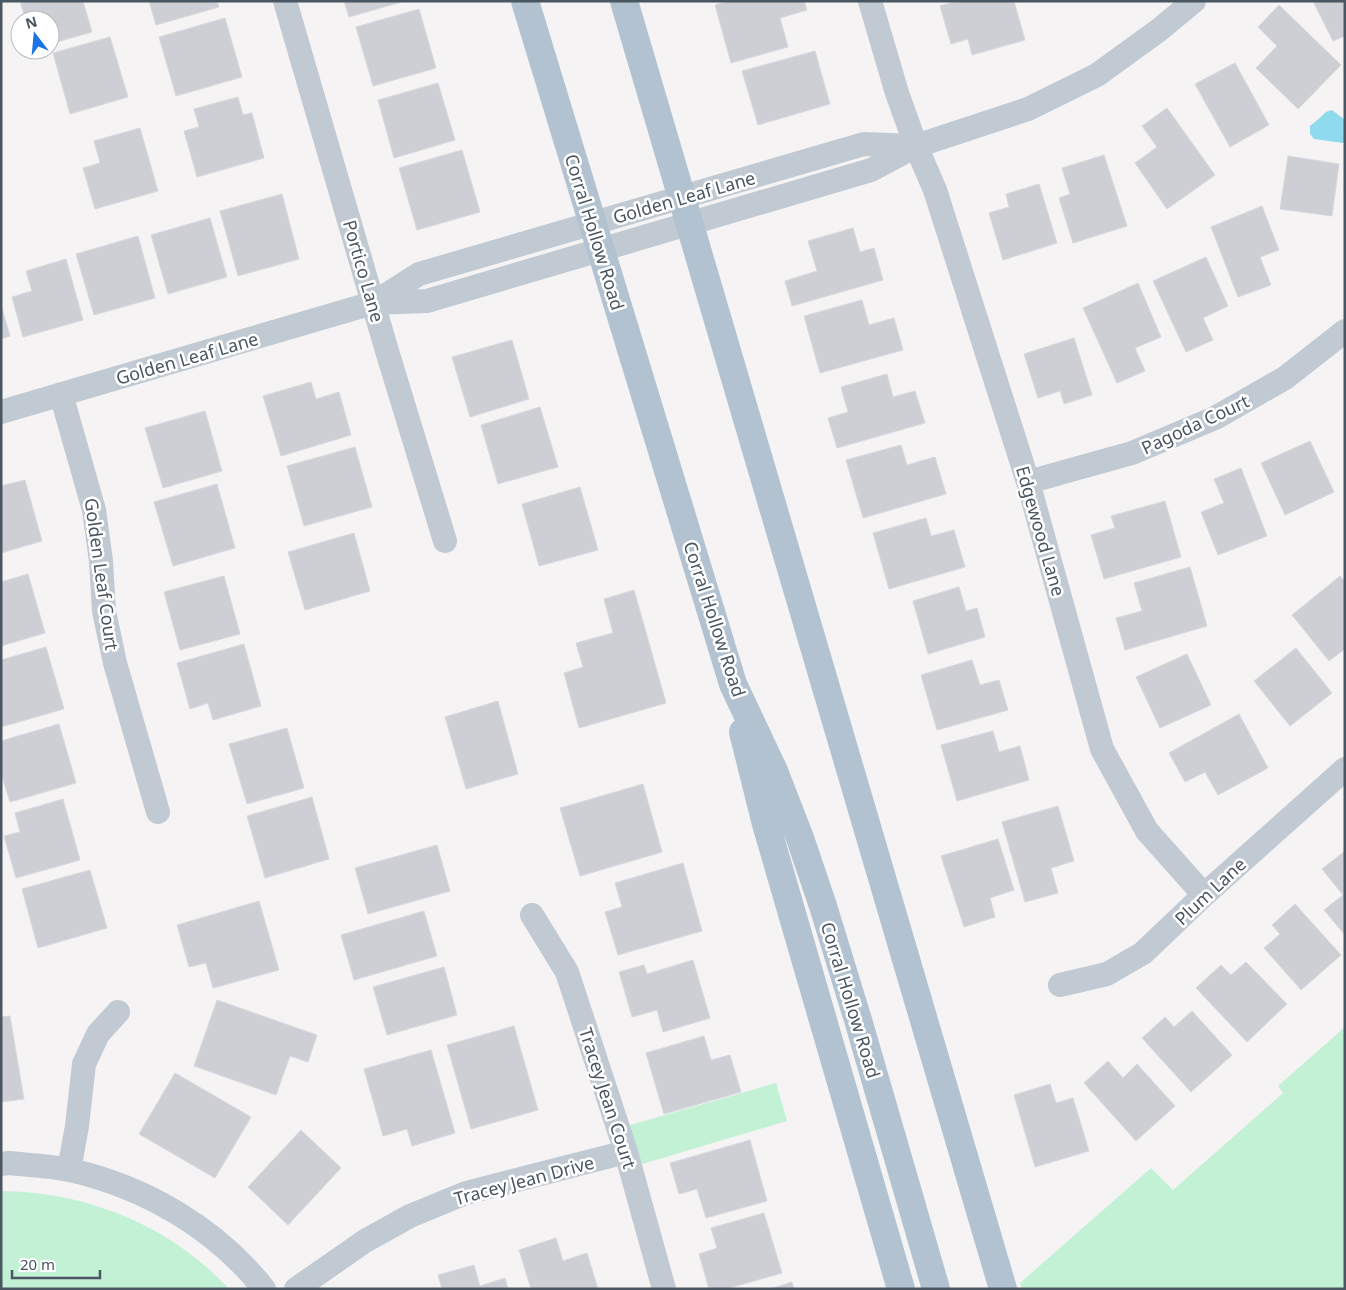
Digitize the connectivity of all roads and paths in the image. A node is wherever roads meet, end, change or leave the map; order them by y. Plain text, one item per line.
1 (285, 1) edge
2 (525, 1) edge
3 (624, 1) edge
4 (870, 1) edge
5 (1194, 1) edge
6 (916, 146) junction
7 (682, 198) junction
8 (592, 224) junction
9 (690, 224) junction
10 (600, 250) junction
11 (373, 304) junction
12 (1345, 331) edge
13 (61, 394) junction
14 (1, 412) edge
15 (1028, 482) junction
16 (445, 541) dead end
17 (733, 684) junction
18 (1345, 770) edge
19 (158, 812) dead end
20 (1204, 895) junction
21 (532, 915) dead end
22 (1060, 985) dead end
23 (118, 1012) dead end
24 (626, 1152) junction
25 (1, 1164) edge
26 (69, 1170) junction
27 (264, 1289) edge
28 (296, 1289) edge
29 (664, 1289) edge
30 (901, 1289) edge
31 (936, 1289) edge
32 (1003, 1289) edge

1 - 11 street, Portico Lane
2 - 8 main road, Corral Hollow Road
3 - 7 main road
4 - 6 street, Edgewood Lane
5 - 6 street, Golden Leaf Lane
6 - 7 street, Golden Leaf Lane
6 - 9 street, Golden Leaf Lane
6 - 15 street, Edgewood Lane
7 - 8 street, Golden Leaf Lane
7 - 9 main road
8 - 10 main road, Corral Hollow Road
8 - 11 street, Golden Leaf Lane
9 - 10 street, Golden Leaf Lane
9 - 32 main road
10 - 11 street, Golden Leaf Lane
10 - 17 main road, Corral Hollow Road
11 - 13 street, Golden Leaf Lane
11 - 16 street, Portico Lane
12 - 15 street, Pagoda Court
13 - 14 street, Golden Leaf Lane
13 - 19 street, Golden Leaf Court
15 - 20 street, Edgewood Lane
17 - 30 main road
17 - 31 main road, Corral Hollow Road
18 - 20 street, Plum Lane
20 - 22 street, Plum Lane
21 - 24 street, Tracey Jean Court
23 - 26 street
24 - 28 street, Tracey Jean Drive
24 - 29 street, Tracey Jean Court
25 - 26 street
26 - 27 street

